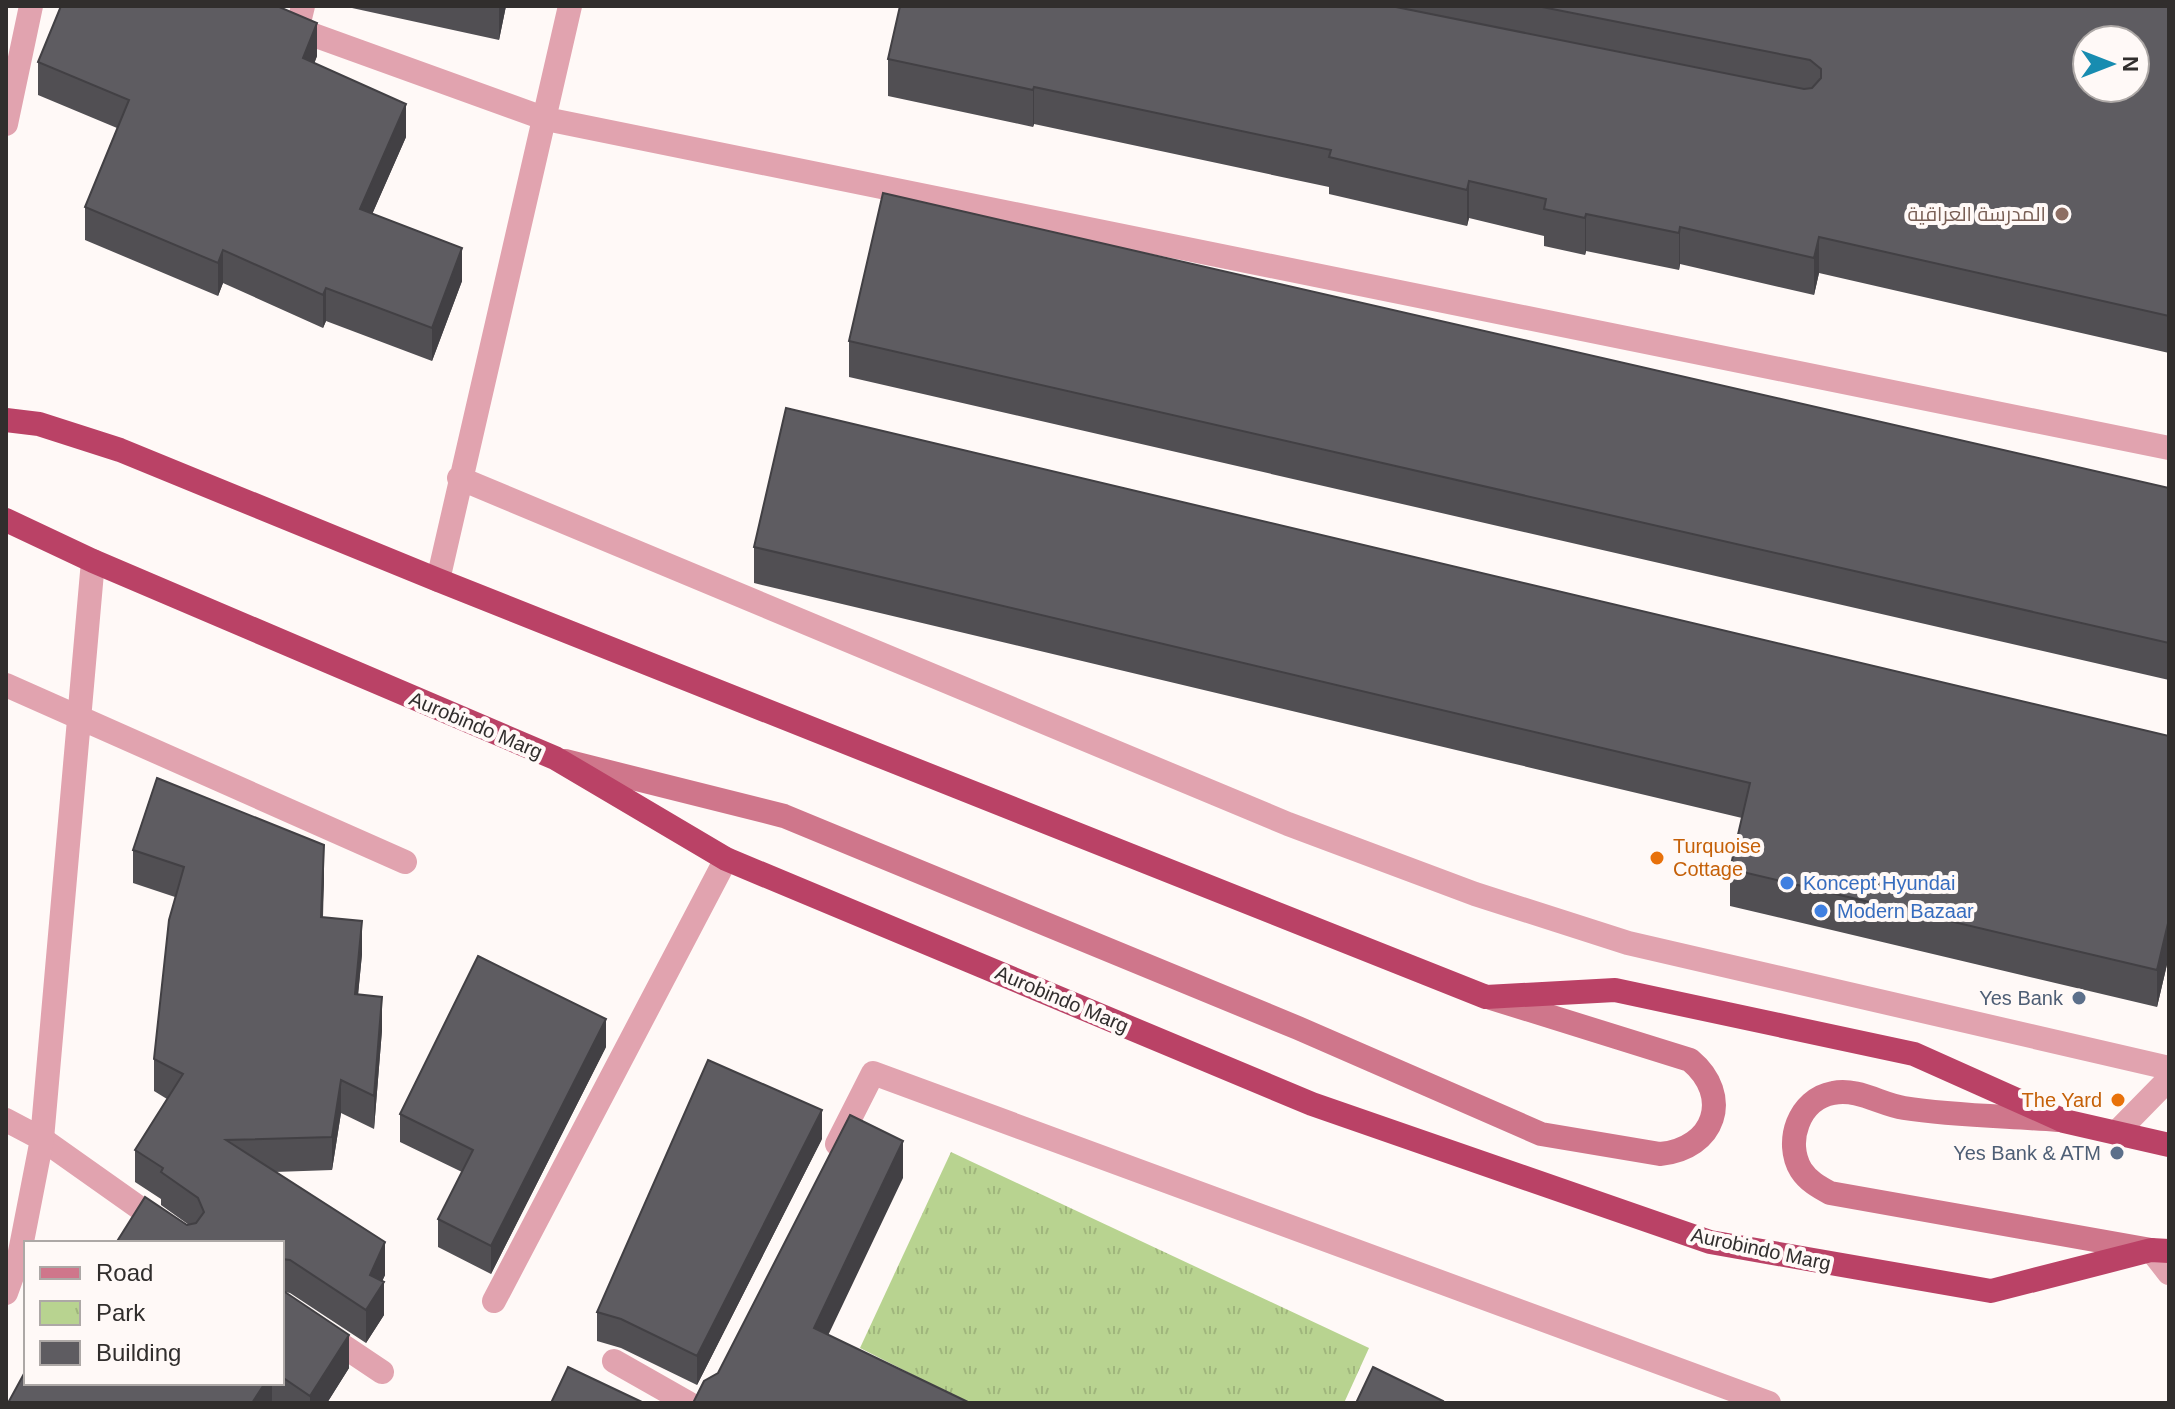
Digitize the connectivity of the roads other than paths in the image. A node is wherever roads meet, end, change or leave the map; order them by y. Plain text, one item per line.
1 (31, 6) edge
2 (233, 6) edge
3 (303, 6) edge
4 (570, 6) edge
5 (297, 31) junction
6 (546, 119) junction
7 (6, 124) edge
8 (6, 420) edge
9 (2169, 448) edge
10 (459, 478) junction
11 (6, 520) edge
12 (93, 561) junction
13 (438, 580) junction
14 (6, 685) edge
15 (79, 719) junction
16 (555, 758) junction
17 (726, 859) junction
18 (405, 862) dead end
19 (1486, 997) junction
20 (2169, 1068) edge
21 (2169, 1079) edge
22 (6, 1120) edge
23 (2064, 1121) junction
24 (2116, 1133) junction
25 (42, 1139) junction
26 (2169, 1145) edge
27 (824, 1169) edge
28 (186, 1241) edge
29 (2160, 1250) edge
30 (2169, 1273) edge
31 (6, 1293) edge
32 (494, 1301) dead end
33 (284, 1306) edge
34 (614, 1361) dead end
35 (382, 1372) dead end
36 (688, 1403) edge
37 (1769, 1403) edge

1 - 7 street
2 - 5 street
3 - 5 street
4 - 6 street
5 - 6 street
6 - 9 street
6 - 10 street
8 - 13 highway
10 - 13 street
10 - 20 street
11 - 12 highway, Aurobindo Marg
12 - 15 street
12 - 16 highway, Aurobindo Marg
13 - 19 highway
14 - 15 street
15 - 18 street
15 - 25 street
16 - 17 highway, Aurobindo Marg
16 - 19 main road
17 - 29 highway, Aurobindo Marg
17 - 32 street
19 - 23 highway
21 - 24 street
22 - 25 street
23 - 24 highway
23 - 29 main road
24 - 26 highway
25 - 28 street
25 - 31 street
27 - 37 street
29 - 30 street
33 - 35 street
34 - 36 street

